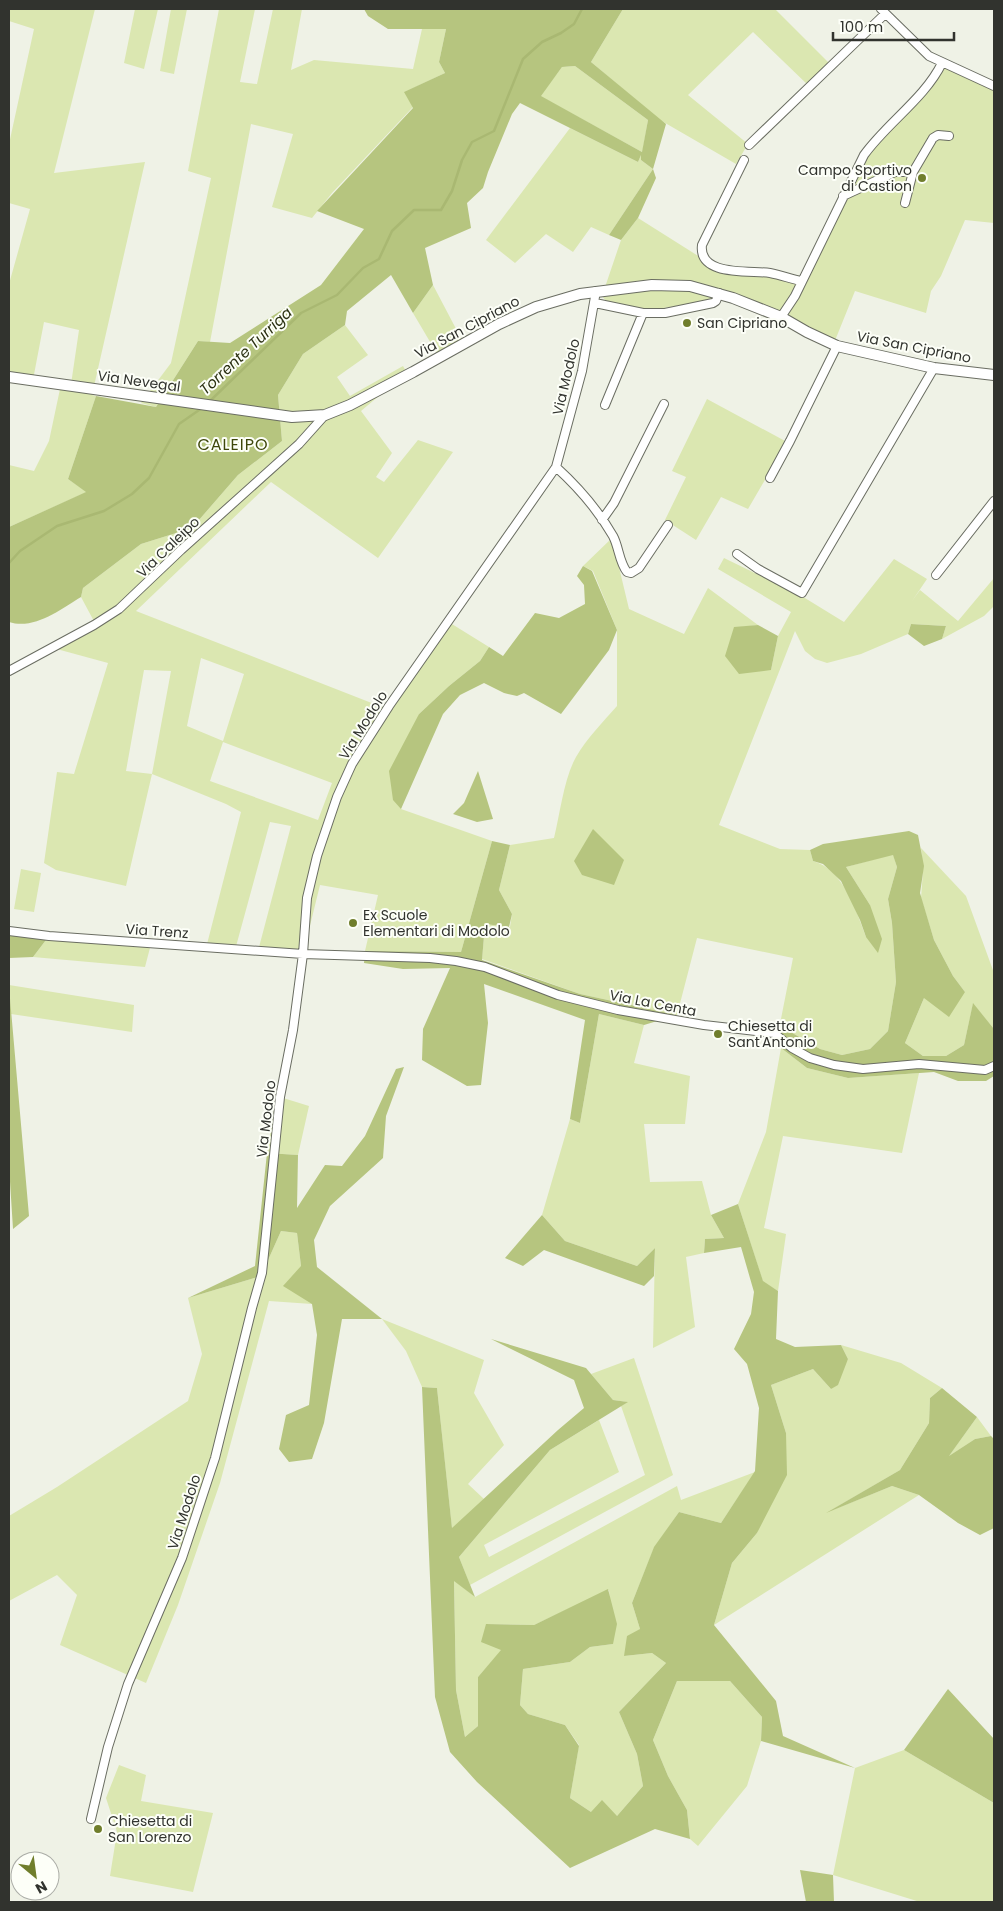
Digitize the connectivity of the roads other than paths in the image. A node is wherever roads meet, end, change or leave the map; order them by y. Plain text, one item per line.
1 (883, 11) edge
2 (942, 63) junction
3 (994, 86) edge
4 (949, 136) dead end
5 (749, 145) dead end
6 (744, 160) dead end
7 (913, 172) junction
8 (843, 196) junction
9 (905, 203) dead end
10 (801, 281) junction
11 (596, 291) junction
12 (719, 293) junction
13 (595, 303) junction
14 (643, 313) junction
15 (781, 317) junction
16 (837, 346) junction
17 (934, 368) junction
18 (992, 377) edge
19 (9, 378) edge
20 (664, 404) dead end
21 (605, 405) dead end
22 (324, 415) junction
23 (556, 467) junction
24 (770, 478) dead end
25 (994, 501) edge
26 (602, 520) junction
27 (668, 525) dead end
28 (737, 554) dead end
29 (936, 575) dead end
30 (9, 671) edge
31 (9, 931) edge
32 (303, 954) junction
33 (994, 1066) edge
34 (90, 1819) dead end

1 - 2 street
1 - 5 street
2 - 3 street
2 - 8 street
4 - 7 street
6 - 10 street
7 - 8 street
7 - 9 street
8 - 10 street
10 - 15 street
11 - 12 main road, Via San Cipriano
11 - 13 street, Via Modolo
11 - 22 main road, Via San Cipriano
12 - 14 street
12 - 15 main road, Via San Cipriano
13 - 14 street
13 - 23 street, Via Modolo
14 - 21 street
15 - 16 main road, Via San Cipriano
16 - 17 main road, Via San Cipriano
16 - 24 street, Via San Cipriano
17 - 18 main road, Via San Cipriano
17 - 28 street
19 - 22 main road, Via Nevegal
20 - 26 street
22 - 30 street, Via Caleipo
23 - 26 street
23 - 32 street, Via Modolo
25 - 29 street
26 - 27 street
31 - 32 street, Via Trenz
32 - 33 street, Via La Centa
32 - 34 street, Via Modolo

